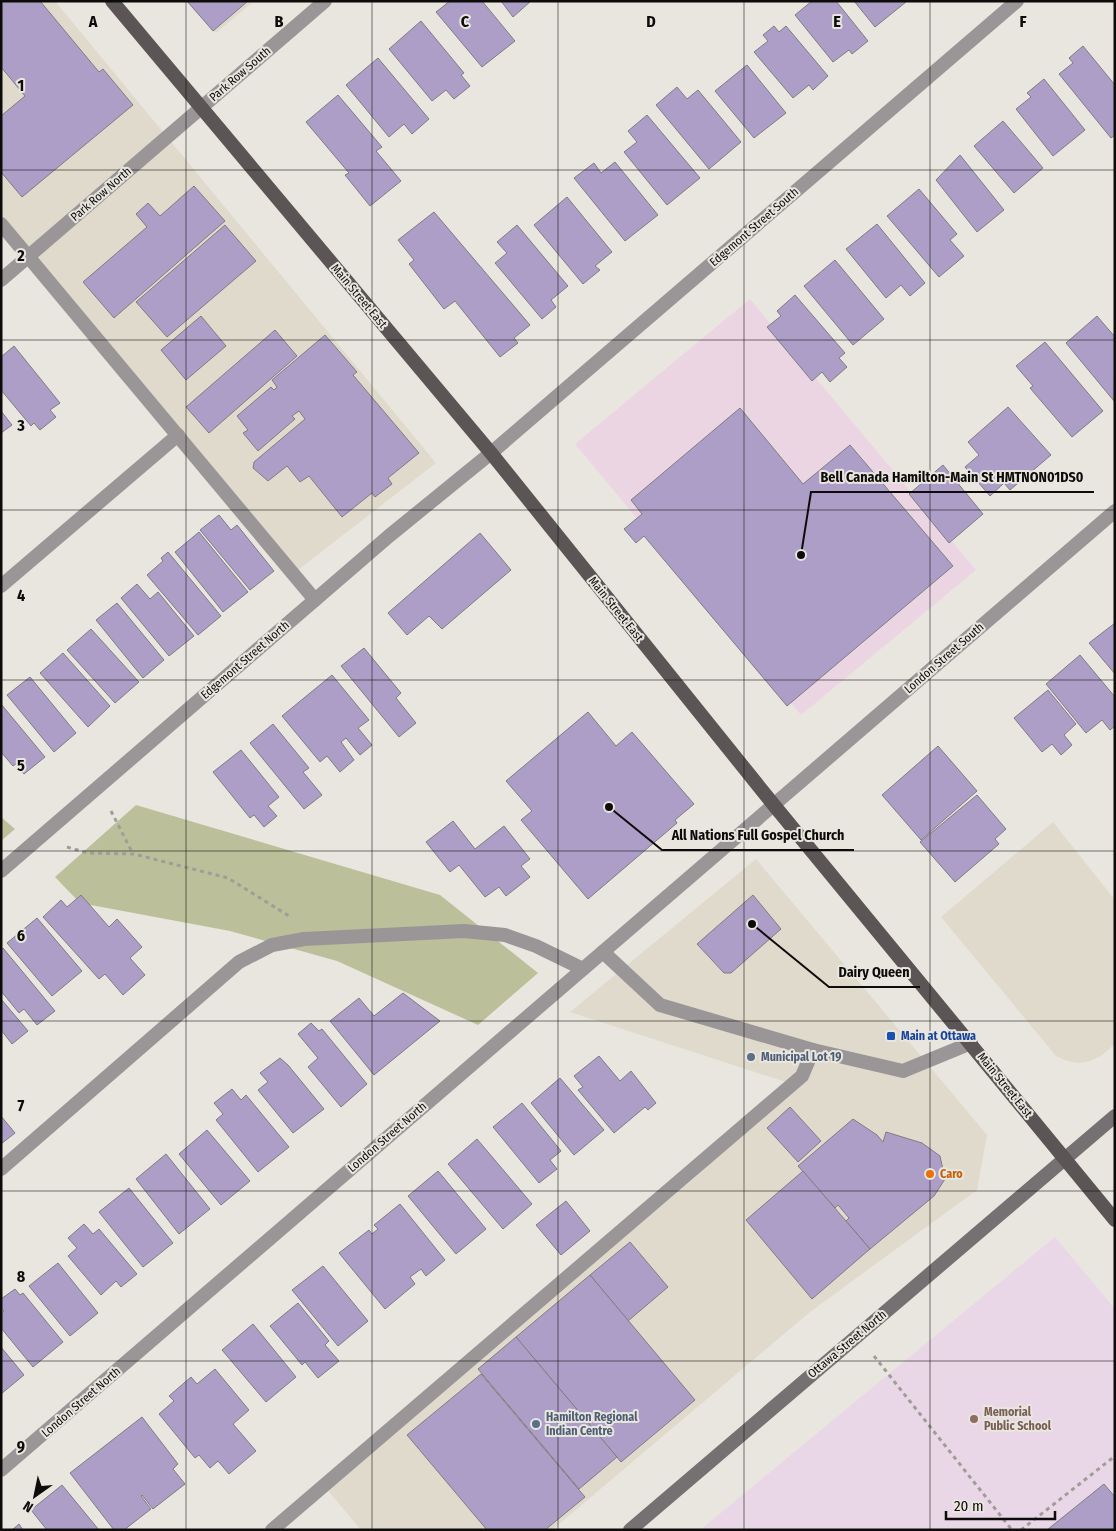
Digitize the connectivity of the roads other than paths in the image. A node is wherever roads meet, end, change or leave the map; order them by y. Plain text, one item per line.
1 (112, 1) edge
2 (325, 1) edge
3 (1017, 1) edge
4 (201, 108) junction
5 (1, 224) edge
6 (28, 256) junction
7 (1, 280) edge
8 (178, 435) junction
9 (491, 453) junction
10 (1115, 511) edge
11 (1, 586) edge
12 (316, 600) junction
13 (774, 804) junction
14 (1, 871) edge
15 (603, 952) junction
16 (583, 969) junction
17 (971, 1044) junction
18 (813, 1050) junction
19 (1115, 1116) edge
20 (1065, 1158) junction
21 (1, 1169) edge
22 (1115, 1220) edge
23 (1, 1470) edge
24 (272, 1530) edge
25 (630, 1530) edge

1 - 4 main road, Main Street East
2 - 4 street, Park Row South
3 - 9 street, Edgemont Street South
4 - 6 street, Park Row North
4 - 9 main road, Main Street East
5 - 6 street
6 - 7 street, Park Row North
6 - 8 street
8 - 11 street
8 - 12 street
9 - 12 street, Edgemont Street North
9 - 13 main road, Main Street East
10 - 13 street, London Street South
12 - 14 street, Edgemont Street North
13 - 15 street, London Street North
13 - 17 main road, Main Street East
15 - 16 street, London Street North
15 - 18 street
16 - 21 street
16 - 23 street, London Street North
17 - 18 street
17 - 20 main road, Main Street East
18 - 24 street
19 - 20 main road, Ottawa Street North
20 - 22 main road, Main Street East
20 - 25 main road, Ottawa Street North

